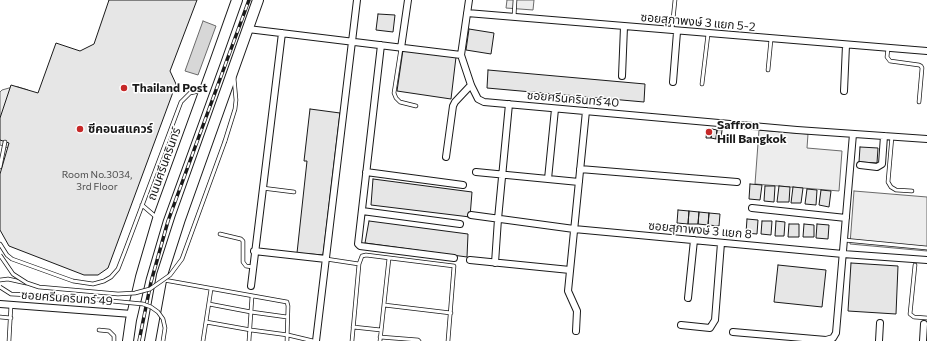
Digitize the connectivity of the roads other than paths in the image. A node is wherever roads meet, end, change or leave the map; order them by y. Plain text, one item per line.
1 (236, 0) edge
2 (258, 0) edge
3 (357, 0) edge
4 (408, 0) edge
5 (469, 0) edge
6 (516, 0) edge
7 (675, 0) edge
8 (467, 13) junction
9 (514, 17) junction
10 (624, 27) junction
11 (248, 29) junction
12 (675, 31) junction
13 (282, 33) junction
14 (708, 34) junction
15 (771, 39) junction
16 (352, 42) junction
17 (381, 45) junction
18 (846, 45) junction
19 (401, 48) junction
20 (888, 48) junction
21 (927, 51) edge
22 (461, 55) junction
23 (233, 68) junction
24 (768, 70) dead end
25 (622, 76) dead end
26 (673, 82) dead end
27 (702, 84) dead end
28 (471, 85) junction
29 (205, 90) junction
30 (844, 91) dead end
31 (919, 102) dead end
32 (509, 104) junction
33 (416, 106) dead end
34 (555, 109) junction
35 (586, 111) junction
36 (853, 134) junction
37 (884, 136) junction
38 (892, 136) junction
39 (927, 139) edge
40 (5, 142) dead end
41 (446, 157) dead end
42 (0, 165) edge
43 (860, 165) dead end
44 (580, 169) junction
45 (366, 172) junction
46 (476, 172) dead end
47 (502, 174) junction
48 (548, 179) junction
49 (579, 182) junction
50 (737, 182) dead end
51 (463, 184) dead end
52 (262, 188) junction
53 (912, 191) dead end
54 (294, 192) dead end
55 (142, 205) junction
56 (752, 208) dead end
57 (362, 211) junction
58 (471, 215) dead end
59 (846, 218) junction
60 (158, 219) junction
61 (498, 219) junction
62 (460, 224) dead end
63 (574, 229) junction
64 (220, 234) dead end
65 (694, 240) junction
66 (844, 240) junction
67 (721, 243) junction
68 (0, 244) edge
69 (927, 248) edge
70 (254, 251) junction
71 (843, 254) junction
72 (0, 255) edge
73 (388, 258) junction
74 (454, 258) dead end
75 (326, 259) junction
76 (470, 260) dead end
77 (927, 260) edge
78 (495, 262) junction
79 (359, 264) junction
80 (915, 265) dead end
81 (253, 267) junction
82 (570, 270) junction
83 (161, 279) junction
84 (0, 280) edge
85 (28, 283) junction
86 (251, 286) dead end
87 (0, 287) edge
88 (211, 289) junction
89 (252, 296) junction
90 (688, 298) dead end
91 (0, 304) edge
92 (11, 304) junction
93 (209, 304) junction
94 (384, 305) junction
95 (251, 312) junction
96 (451, 313) junction
97 (132, 314) junction
98 (0, 317) edge
99 (11, 318) junction
100 (287, 318) junction
101 (925, 321) edge
102 (206, 322) junction
103 (880, 323) dead end
104 (681, 325) dead end
105 (353, 327) junction
106 (99, 330) dead end
107 (251, 330) junction
108 (381, 330) junction
109 (576, 331) dead end
110 (733, 332) dead end
111 (288, 335) junction
112 (380, 336) junction
113 (9, 341) edge
114 (114, 341) edge
115 (128, 341) edge
116 (150, 341) edge
117 (163, 341) edge
118 (203, 341) edge
119 (249, 341) edge
120 (287, 341) edge
121 (313, 341) edge
122 (316, 341) edge
123 (352, 341) edge
124 (380, 341) edge
125 (420, 341) edge
126 (448, 341) edge
127 (879, 341) edge
128 (923, 341) edge

1 - 29 main road, ถนนศรีนครินทร์
2 - 11 main road
3 - 16 street
4 - 19 street
5 - 8 street
6 - 9 lane
7 - 12 lane
8 - 9 street, ซอยสุภาพงษ์ 3 แยก 5-2
8 - 22 street
9 - 10 street, ซอยสุภาพงษ์ 3 แยก 5-2
10 - 12 street, ซอยสุภาพงษ์ 3 แยก 5-2
10 - 25 street
11 - 13 street
11 - 23 main road
12 - 14 street, ซอยสุภาพงษ์ 3 แยก 5-2
12 - 26 street
13 - 16 street
13 - 52 street
14 - 15 street, ซอยสุภาพงษ์ 3 แยก 5-2
14 - 27 lane
15 - 18 street, ซอยสุภาพงษ์ 3 แยก 5-2
15 - 24 lane
16 - 17 street
16 - 75 street
17 - 19 street
17 - 45 street
18 - 20 street, ซอยสุภาพงษ์ 3 แยก 5-2
18 - 30 street
19 - 22 street
19 - 33 lane
20 - 21 street, ซอยสุภาพงษ์ 3 แยก 5-2
20 - 31 lane
22 - 28 street, ซอยศรีนครินทร์ 40
23 - 83 main road
23 - 85 lane, bridge
28 - 32 street, ซอยศรีนครินทร์ 40
28 - 41 street
29 - 55 lane
29 - 60 main road, ถนนศรีนครินทร์
32 - 34 street, ซอยศรีนครินทร์ 40
32 - 47 street
34 - 35 street, ซอยศรีนครินทร์ 40
34 - 48 street
35 - 36 street, ซอยศรีนครินทร์ 40
35 - 44 street
36 - 37 street, ซอยศรีนครินทร์ 40
36 - 59 street
37 - 38 street, ซอยศรีนครินทร์ 40
37 - 43 street
38 - 39 street, ซอยศรีนครินทร์ 40
38 - 53 lane
40 - 42 lane
44 - 49 street
44 - 50 street
45 - 51 street
45 - 57 street
46 - 47 street
47 - 48 street
47 - 61 street
48 - 49 street
49 - 63 street
52 - 54 lane
52 - 70 street
55 - 60 lane
55 - 68 lane
56 - 59 street
57 - 62 street
57 - 74 street
58 - 61 street, ซอยสุภาพงษ์ 3 แยก 8
59 - 66 street
60 - 97 main road, ถนนศรีนครินทร์
61 - 63 street, ซอยสุภาพงษ์ 3 แยก 8
61 - 78 street
63 - 65 street, ซอยสุภาพงษ์ 3 แยก 8
63 - 82 street
64 - 81 lane
65 - 67 street, ซอยสุภาพงษ์ 3 แยก 8
65 - 90 street
66 - 69 lane
66 - 71 street
67 - 71 street, ซอยสุภาพงษ์ 3 แยก 8
67 - 104 street
70 - 75 street
70 - 81 street
71 - 77 street, ซอยสุภาพงษ์ 3 แยก 8
71 - 110 street
72 - 85 lane, bridge
73 - 79 lane
73 - 94 lane
73 - 96 lane
75 - 79 lane
75 - 122 street
76 - 78 street
78 - 82 street
79 - 105 lane
80 - 101 lane
81 - 86 street
82 - 109 street
83 - 88 lane
83 - 116 main road
84 - 85 lane
87 - 117 lane, bridge
88 - 89 lane
88 - 93 lane
89 - 95 lane
89 - 100 lane
91 - 92 street, ซอยศรีนครินทร์ 49
92 - 97 street, ซอยศรีนครินทร์ 49
92 - 99 lane
93 - 95 lane
93 - 102 lane
94 - 96 lane
94 - 108 lane
95 - 100 lane
95 - 107 lane
96 - 126 lane
97 - 115 main road, ถนนศรีนครินทร์
98 - 99 lane
99 - 113 lane
100 - 111 lane
101 - 128 street
102 - 107 lane
102 - 118 lane
103 - 127 street
105 - 108 lane
105 - 123 lane
106 - 114 lane
107 - 111 lane
107 - 119 lane
108 - 112 lane
111 - 120 lane
111 - 121 lane
112 - 124 lane
112 - 125 lane

